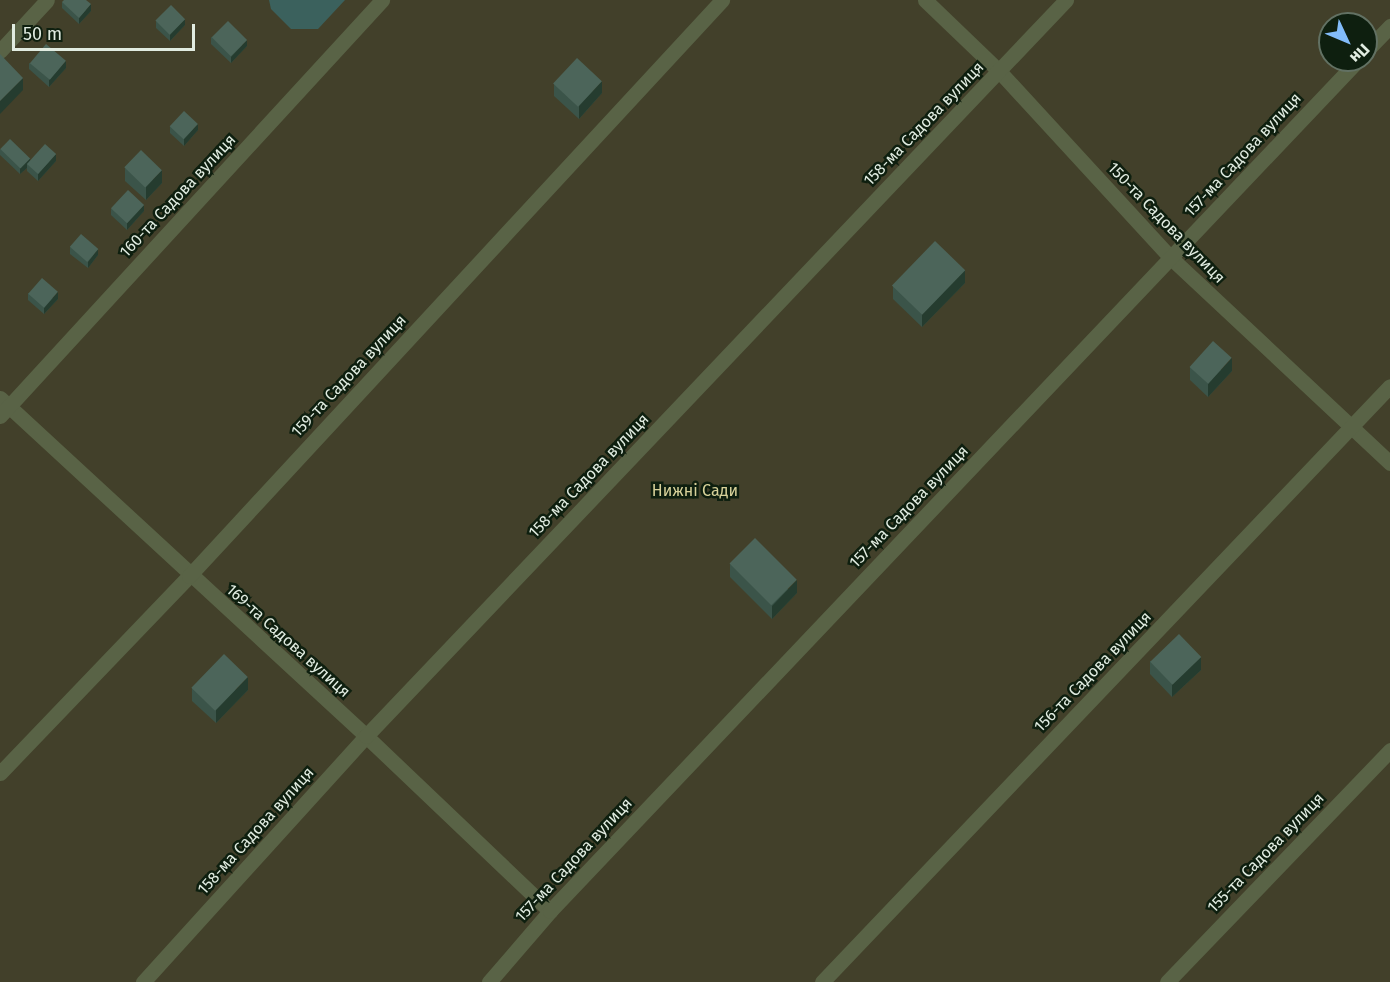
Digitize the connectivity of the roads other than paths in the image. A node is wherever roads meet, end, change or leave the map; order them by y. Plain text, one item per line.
1 (47, 0) edge
2 (382, 0) edge
3 (722, 0) edge
4 (925, 0) edge
5 (1066, 0) edge
6 (1390, 26) edge
7 (1378, 38) edge
8 (0, 51) edge
9 (999, 71) junction
10 (1347, 72) edge
11 (1171, 258) junction
12 (1390, 386) edge
13 (3, 407) edge
14 (1352, 427) junction
15 (1390, 463) edge
16 (189, 576) junction
17 (366, 736) junction
18 (1390, 750) edge
19 (0, 773) edge
20 (550, 911) junction
21 (143, 982) edge
22 (489, 982) edge
23 (822, 982) edge
24 (1167, 982) edge

1 - 8 street
2 - 13 street, 160-та Садова вулиця
3 - 16 street, 159-та Садова вулиця
4 - 9 street, 150-та Садова вулиця
5 - 9 street, 158-ма Садова вулиця
6 - 7 street
9 - 11 street, 150-та Садова вулиця
9 - 17 street, 158-ма Садова вулиця
10 - 11 street, 157-ма Садова вулиця
11 - 14 street, 150-та Садова вулиця
11 - 20 street, 157-ма Садова вулиця
12 - 14 street, 156-та Садова вулиця
13 - 16 street, 169-та Садова вулиця
14 - 15 street, 150-та Садова вулиця
14 - 23 street, 156-та Садова вулиця
16 - 17 street, 169-та Садова вулиця
16 - 19 street, 159-та Садова вулиця
17 - 20 street, 169-та Садова вулиця
17 - 21 street, 158-ма Садова вулиця
18 - 24 street, 155-та Садова вулиця
20 - 22 street, 157-ма Садова вулиця

